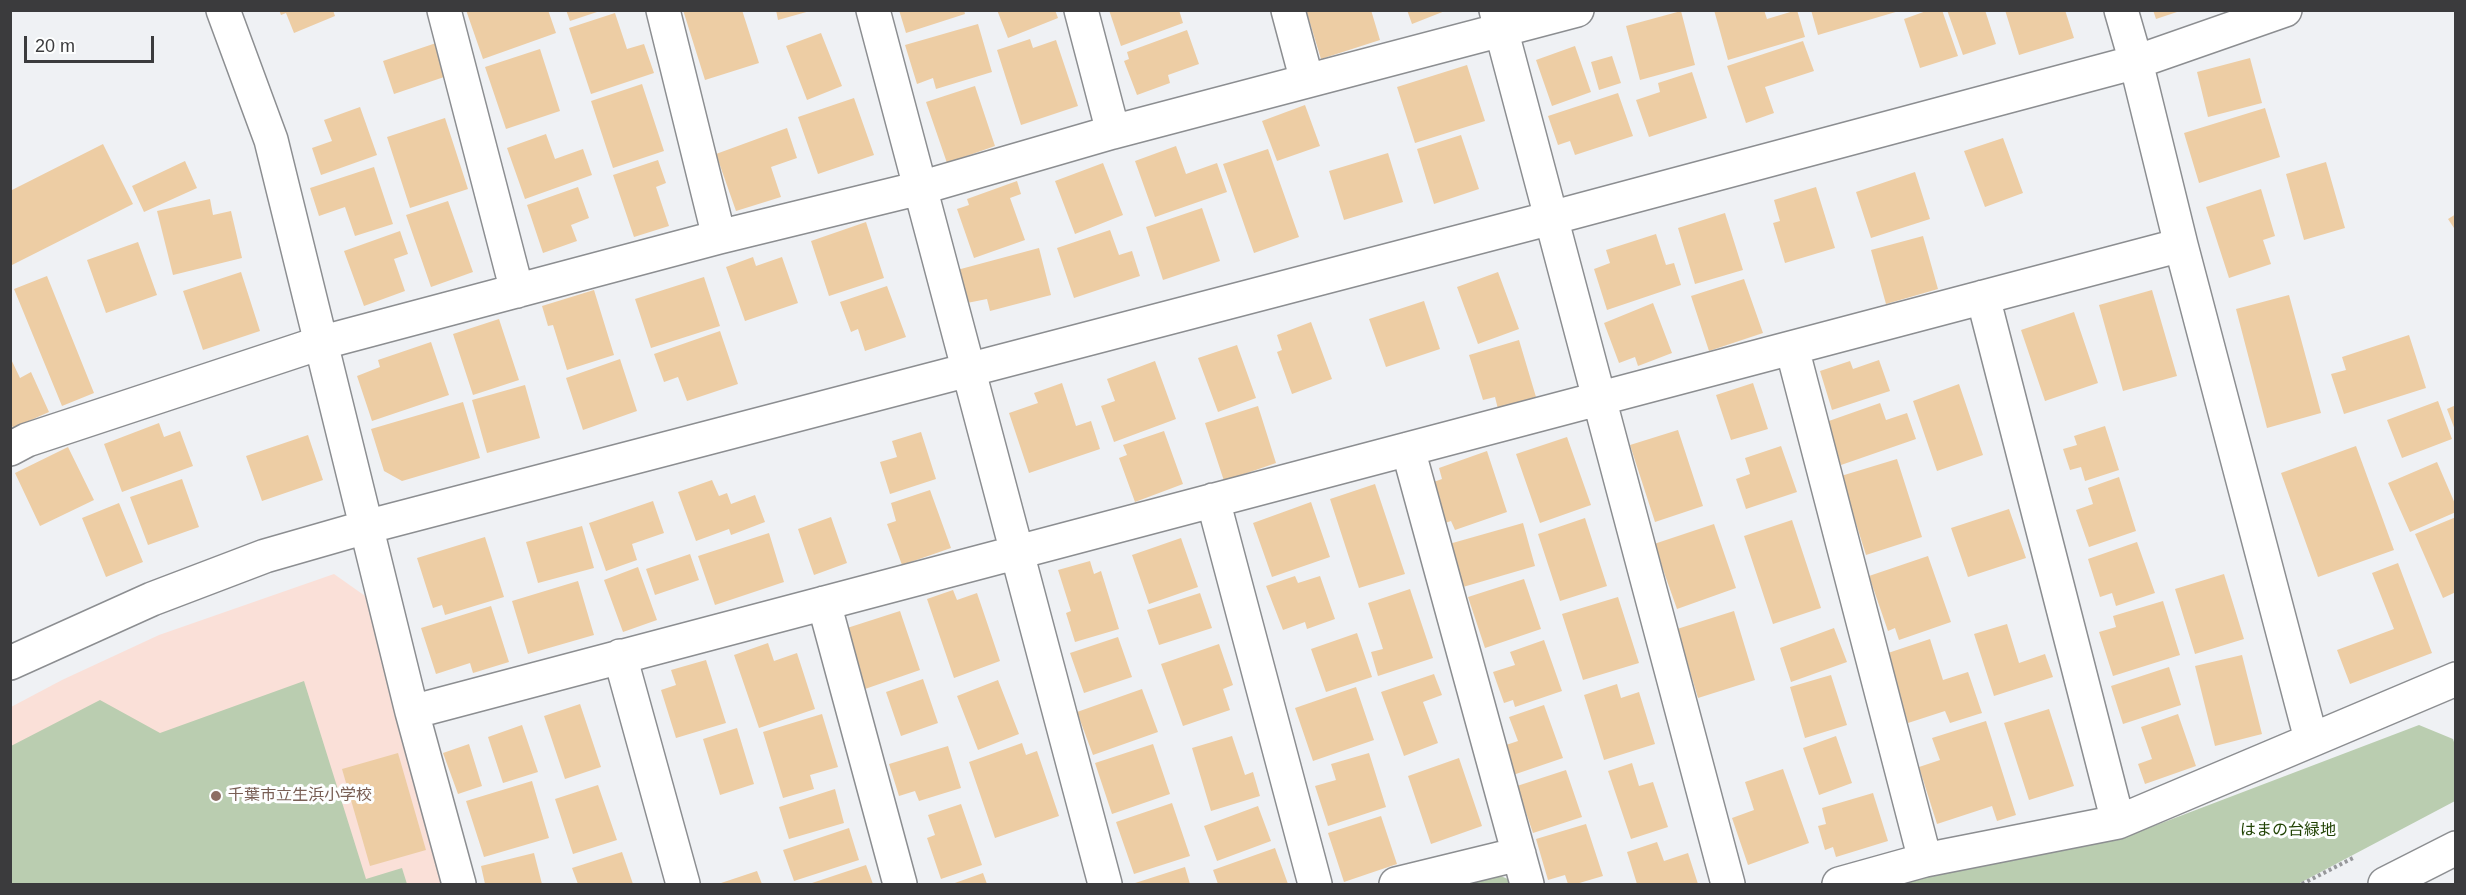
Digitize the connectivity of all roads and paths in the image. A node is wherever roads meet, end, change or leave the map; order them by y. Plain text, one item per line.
1 (223, 10) edge
2 (444, 10) edge
3 (663, 10) edge
4 (873, 10) edge
5 (1081, 10) edge
6 (1288, 10) edge
7 (1577, 10) edge
8 (2121, 10) edge
9 (2285, 10) edge
10 (1499, 21) edge
11 (2136, 62) junction
12 (1307, 81) junction
13 (1113, 132) junction
14 (920, 188) junction
15 (1551, 218) junction
16 (719, 237) junction
17 (2181, 245) junction
18 (517, 291) junction
19 (1983, 297) junction
20 (320, 343) junction
21 (1792, 348) junction
22 (968, 369) junction
23 (1599, 399) junction
24 (10, 449) edge
25 (1408, 449) junction
26 (1213, 500) junction
27 (366, 527) junction
28 (1017, 552) junction
29 (824, 603) junction
30 (620, 656) junction
31 (10, 663) edge
32 (2456, 679) edge
33 (412, 712) junction
34 (2312, 739) junction
35 (2118, 822) junction
36 (2456, 848) edge
37 (1925, 860) junction
38 (1523, 869) edge
39 (459, 885) edge
40 (683, 885) edge
41 (900, 885) edge
42 (1105, 885) edge
43 (1315, 885) edge
44 (1396, 885) edge
45 (1728, 885) edge
46 (1839, 885) edge
47 (2385, 885) edge

1 - 20 main road
2 - 18 main road
3 - 16 main road
4 - 14 main road
5 - 13 main road
6 - 12 main road
7 - 10 main road
8 - 11 main road
9 - 11 main road
10 - 12 main road
10 - 15 main road
11 - 15 main road
11 - 17 main road
12 - 13 main road
13 - 14 main road
14 - 16 main road
14 - 22 main road
15 - 22 main road
15 - 23 main road
16 - 18 main road
17 - 19 main road
17 - 34 main road
18 - 20 main road
19 - 21 main road
19 - 35 main road
20 - 24 main road
20 - 27 main road
21 - 23 main road
21 - 37 main road
22 - 27 main road
22 - 28 main road
23 - 25 main road
23 - 45 main road
25 - 26 main road
25 - 38 main road
26 - 28 main road
26 - 43 main road
27 - 31 main road
27 - 33 main road
28 - 29 main road
28 - 42 main road
29 - 30 main road
29 - 41 main road
30 - 33 main road
30 - 40 main road
32 - 34 main road
33 - 39 main road
34 - 35 main road
35 - 37 main road
36 - 47 main road
37 - 46 main road
38 - 44 main road

